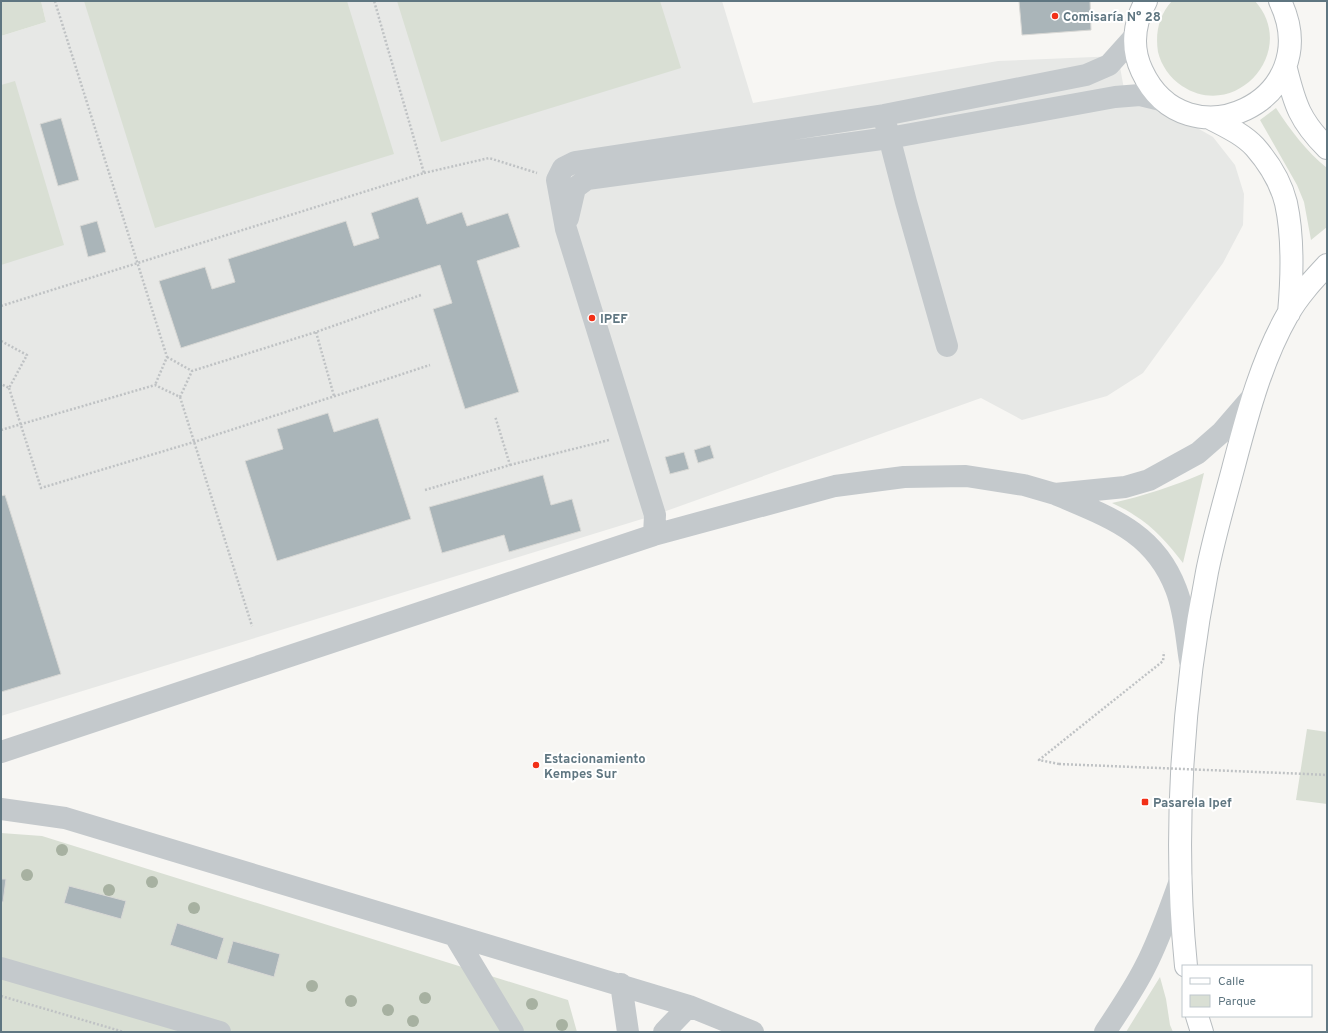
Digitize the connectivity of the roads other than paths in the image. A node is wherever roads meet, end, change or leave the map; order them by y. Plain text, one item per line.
1 (1280, 1) edge
2 (1297, 1) edge
3 (1141, 4) edge
4 (1290, 30) junction
5 (1135, 36) junction
6 (1286, 69) junction
7 (1165, 101) junction
8 (884, 114) junction
9 (1210, 118) junction
10 (889, 138) junction
11 (1327, 148) edge
12 (566, 230) junction
13 (1327, 265) edge
14 (1289, 312) junction
15 (946, 346) dead end
16 (1254, 396) junction
17 (1055, 494) junction
18 (654, 535) junction
19 (1192, 674) junction
20 (1, 752) edge
21 (1, 809) edge
22 (1181, 878) junction
23 (455, 936) junction
24 (1186, 965) edge
25 (1, 968) edge
26 (621, 984) junction
27 (689, 1006) junction
28 (1197, 1017) edge
29 (220, 1032) edge
30 (514, 1032) edge
31 (628, 1032) edge
32 (664, 1032) edge
33 (753, 1032) edge
34 (1105, 1032) edge
35 (1202, 1032) edge

1 - 4 main road
2 - 4 main road
3 - 5 main road
4 - 6 main road
5 - 7 main road
5 - 8 street
6 - 9 main road
6 - 11 main road
7 - 9 main road
7 - 10 street
8 - 10 street
8 - 12 street
9 - 14 main road
10 - 12 street
10 - 15 street
12 - 18 street
13 - 14 main road
14 - 16 main road
16 - 17 street
16 - 19 main road
17 - 18 street
17 - 19 street
18 - 20 street
19 - 22 main road
21 - 23 street
22 - 24 main road
22 - 34 street
23 - 26 street
23 - 30 street
25 - 29 street
26 - 27 street
26 - 31 street
27 - 32 street
27 - 33 street
28 - 35 main road

